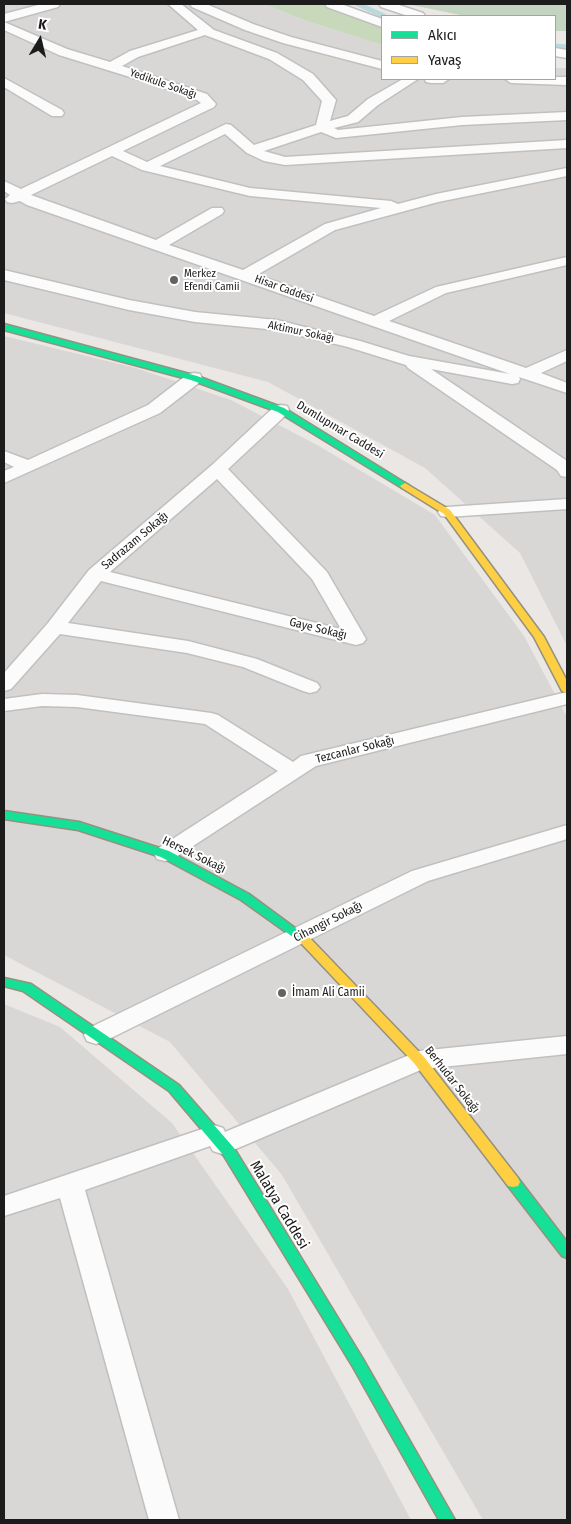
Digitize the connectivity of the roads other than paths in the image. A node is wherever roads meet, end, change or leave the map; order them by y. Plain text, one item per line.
1 (54, 4) edge
2 (174, 4) edge
3 (196, 4) edge
4 (331, 4) edge
5 (385, 4) edge
6 (416, 15) edge
7 (4, 18) edge
8 (381, 23) edge
9 (4, 26) edge
10 (207, 31) junction
11 (381, 65) edge
12 (111, 67) junction
13 (410, 80) edge
14 (540, 80) edge
15 (567, 81) edge
16 (4, 82) edge
17 (57, 113) dead end
18 (567, 116) edge
19 (322, 127) junction
20 (567, 144) edge
21 (114, 150) junction
22 (252, 150) junction
23 (148, 167) junction
24 (567, 172) edge
25 (4, 185) edge
26 (22, 195) junction
27 (4, 202) edge
28 (404, 206) junction
29 (218, 211) dead end
30 (158, 245) junction
31 (567, 261) edge
32 (4, 275) edge
33 (246, 275) junction
34 (375, 321) junction
35 (4, 327) edge
36 (567, 355) edge
37 (407, 360) junction
38 (529, 373) junction
39 (194, 378) junction
40 (567, 388) edge
41 (281, 410) junction
42 (4, 456) edge
43 (26, 466) junction
44 (218, 469) junction
45 (567, 472) edge
46 (4, 478) edge
47 (567, 504) edge
48 (447, 512) junction
49 (96, 574) junction
50 (55, 627) junction
51 (4, 685) edge
52 (310, 687) dead end
53 (567, 691) edge
54 (567, 698) edge
55 (4, 705) edge
56 (293, 771) junction
57 (4, 816) edge
58 (567, 832) edge
59 (165, 854) junction
60 (301, 936) junction
61 (4, 982) edge
62 (96, 1035) junction
63 (567, 1045) edge
64 (419, 1060) junction
65 (218, 1140) junction
66 (70, 1185) junction
67 (4, 1206) edge
68 (567, 1252) edge
69 (164, 1520) edge
70 (447, 1520) edge

1 - 7 street
2 - 10 street
3 - 11 street
4 - 8 street
5 - 6 street
9 - 12 street, Yedikule Sokağı
10 - 12 street
10 - 19 street
12 - 21 street, Yedikule Sokağı
13 - 19 street
14 - 15 street
16 - 17 street
18 - 19 street
19 - 22 street
20 - 22 street
21 - 23 street
21 - 26 street, Yedikule Sokağı
22 - 23 street
23 - 28 street
24 - 28 street
25 - 26 street, Hisar Caddesi
26 - 27 street, Yedikule Sokağı
26 - 30 street, Hisar Caddesi
28 - 33 street
29 - 30 street
30 - 33 street, Hisar Caddesi
31 - 34 street
32 - 37 street, Aktimur Sokağı
33 - 34 street, Hisar Caddesi
34 - 38 street, Hisar Caddesi
35 - 39 street, Dumlupınar Caddesi
36 - 38 street
37 - 40 street, Aktimur Sokağı
37 - 45 street
38 - 40 street, Hisar Caddesi
39 - 41 street, Dumlupınar Caddesi
39 - 43 street
41 - 44 street, Sadrazam Sokağı
41 - 48 street, Dumlupınar Caddesi
42 - 43 street
43 - 46 street
44 - 49 street, Sadrazam Sokağı
44 - 49 street, Gaye Sokağı
47 - 48 street
48 - 53 street, Dumlupınar Caddesi
49 - 50 street, Sadrazam Sokağı
50 - 51 street, Sadrazam Sokağı
50 - 52 street
54 - 56 street, Tezcanlar Sokağı
55 - 56 street
56 - 59 street, Tezcanlar Sokağı
57 - 59 street, Hersek Sokağı
58 - 60 street, Cihangir Sokağı
59 - 60 street, Hersek Sokağı
60 - 62 street, Cihangir Sokağı
60 - 64 street, Berhudar Sokağı
61 - 62 street, Malatya Caddesi
62 - 65 street, Malatya Caddesi
63 - 64 street
64 - 65 street
64 - 68 street, Berhudar Sokağı
65 - 66 street
65 - 70 street, Malatya Caddesi
66 - 67 street
66 - 69 street

